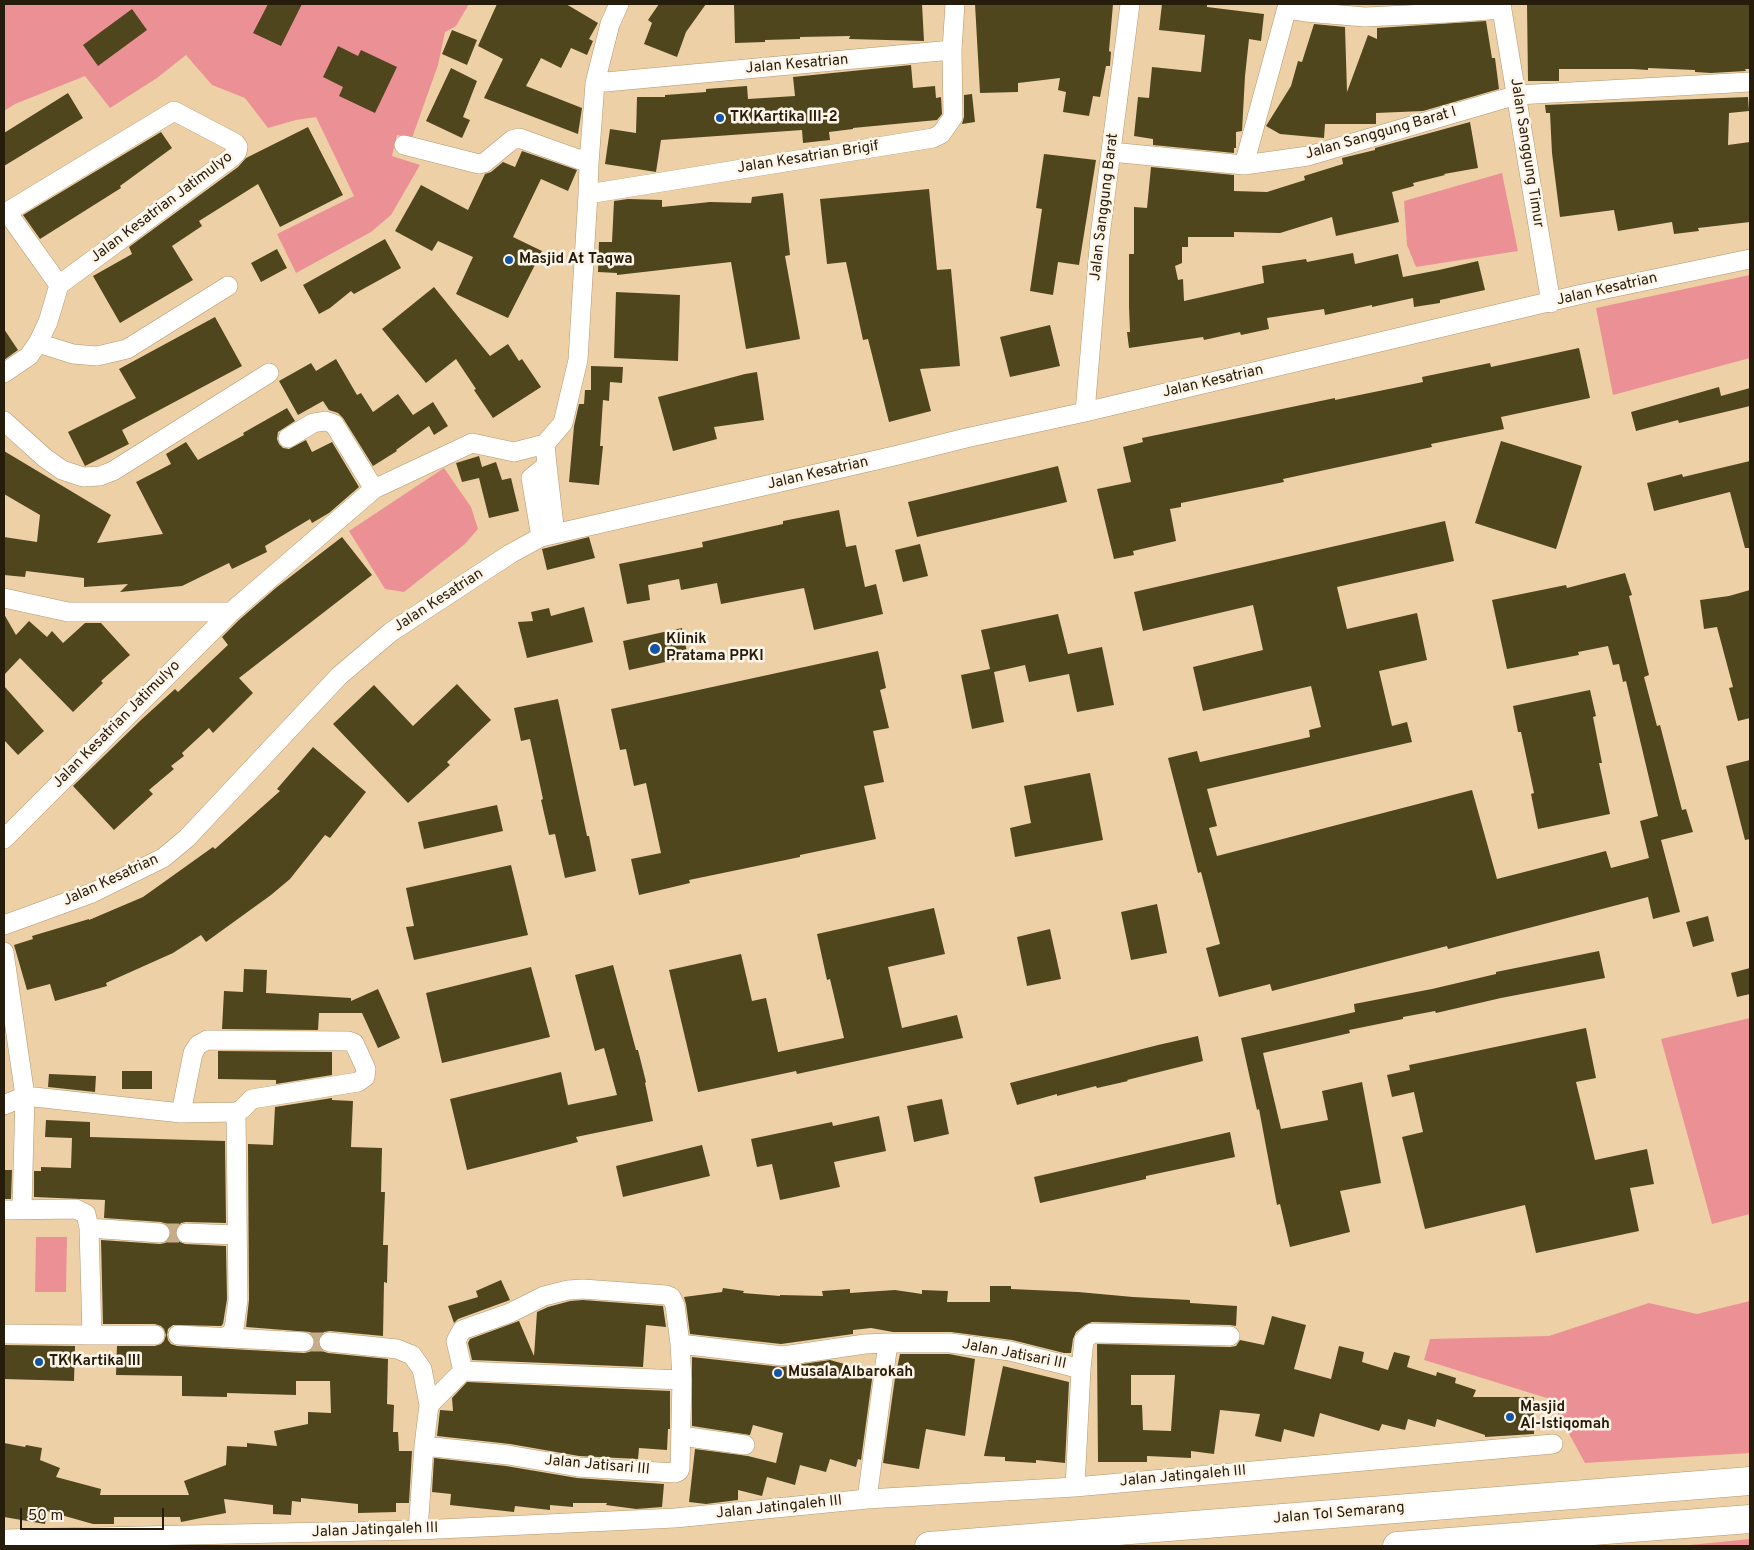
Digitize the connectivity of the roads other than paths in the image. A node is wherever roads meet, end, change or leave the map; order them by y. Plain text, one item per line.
1 (619, 4) edge
2 (955, 4) edge
3 (1130, 4) edge
4 (1288, 6) edge
5 (1502, 6) edge
6 (952, 50) junction
7 (1750, 82) edge
8 (595, 83) junction
9 (1516, 95) junction
10 (404, 145) dead end
11 (1111, 152) junction
12 (588, 163) junction
13 (1244, 164) junction
14 (588, 194) junction
15 (5, 210) edge
16 (1750, 259) edge
17 (59, 285) junction
18 (228, 286) dead end
19 (1551, 303) junction
20 (38, 343) junction
21 (4, 373) edge
22 (269, 373) dead end
23 (1085, 412) junction
24 (4, 422) edge
25 (288, 438) dead end
26 (545, 444) junction
27 (514, 452) junction
28 (547, 465) junction
29 (530, 478) junction
30 (374, 489) junction
31 (548, 536) junction
32 (4, 598) edge
33 (231, 612) junction
34 (4, 839) edge
35 (4, 925) edge
36 (4, 952) edge
37 (25, 1096) junction
38 (4, 1105) edge
39 (236, 1112) junction
40 (181, 1113) junction
41 (13, 1209) edge
42 (88, 1228) junction
43 (160, 1233) tunnel mouth
44 (186, 1233) tunnel mouth
45 (236, 1235) junction
46 (4, 1334) edge
47 (92, 1335) junction
48 (156, 1335) dead end
49 (178, 1335) dead end
50 (1230, 1336) dead end
51 (223, 1338) junction
52 (304, 1342) tunnel mouth
53 (329, 1342) tunnel mouth
54 (888, 1342) junction
55 (680, 1344) junction
56 (1081, 1368) junction
57 (463, 1371) junction
58 (682, 1380) junction
59 (429, 1405) junction
60 (681, 1436) junction
61 (1553, 1444) dead end
62 (745, 1445) dead end
63 (424, 1446) junction
64 (1750, 1481) edge
65 (1075, 1487) junction
66 (867, 1499) junction
67 (1750, 1519) edge
68 (418, 1530) junction
69 (4, 1539) edge
70 (929, 1546) edge
71 (1398, 1546) edge

1 - 8 street
2 - 6 street
3 - 11 street, Jalan Sanggung Barat
4 - 5 street
4 - 13 street
5 - 9 street, Jalan Sanggung Timur
6 - 8 street, Jalan Kesatrian
6 - 14 street, Jalan Kesatrian Brigif
7 - 9 street, Jalan Sanggung Barat I
8 - 12 street
9 - 13 street, Jalan Sanggung Barat I
9 - 19 street, Jalan Sanggung Timur
10 - 12 street
11 - 13 street, Jalan Sanggung Barat I
11 - 23 street, Jalan Sanggung Barat
12 - 14 street
14 - 26 street
15 - 17 street, Jalan Kesatrian Jatimulyo
15 - 17 street, Jalan Kesatrian Jatimulyo
16 - 19 street, Jalan Kesatrian
17 - 20 street
18 - 20 street
19 - 23 street, Jalan Kesatrian
20 - 21 street
22 - 24 street
23 - 31 street, Jalan Kesatrian
25 - 30 street
26 - 27 street, Jalan Kesatrian Jatimulyo
26 - 28 street
27 - 29 street
27 - 30 street, Jalan Kesatrian Jatimulyo
28 - 29 street
28 - 31 street
29 - 31 street
30 - 33 street, Jalan Kesatrian Jatimulyo
31 - 35 street, Jalan Kesatrian
32 - 33 street
33 - 34 street, Jalan Kesatrian Jatimulyo
36 - 37 street
37 - 38 street
37 - 40 street
37 - 41 street
39 - 40 street
39 - 40 street
39 - 45 street
41 - 42 street
42 - 43 street
42 - 47 street
44 - 45 street
45 - 51 street
46 - 47 street
47 - 48 street
49 - 51 street
50 - 56 street
51 - 52 street
53 - 59 street
54 - 55 street, Jalan Jatisari III
54 - 56 street, Jalan Jatisari III
54 - 66 street
55 - 57 street, Jalan Jatisari III
55 - 58 street, Jalan Jatisari III
56 - 65 street, Jalan Jatisari III
57 - 58 street
57 - 59 street
58 - 60 street, Jalan Jatisari III
59 - 63 street
60 - 62 street
60 - 63 street, Jalan Jatisari III
61 - 65 street, Jalan Jatingaleh III
63 - 68 street
64 - 70 highway, Jalan Tol Semarang
65 - 66 street, Jalan Jatingaleh III
66 - 68 street, Jalan Jatingaleh III
67 - 71 highway
68 - 69 street, Jalan Jatingaleh III

